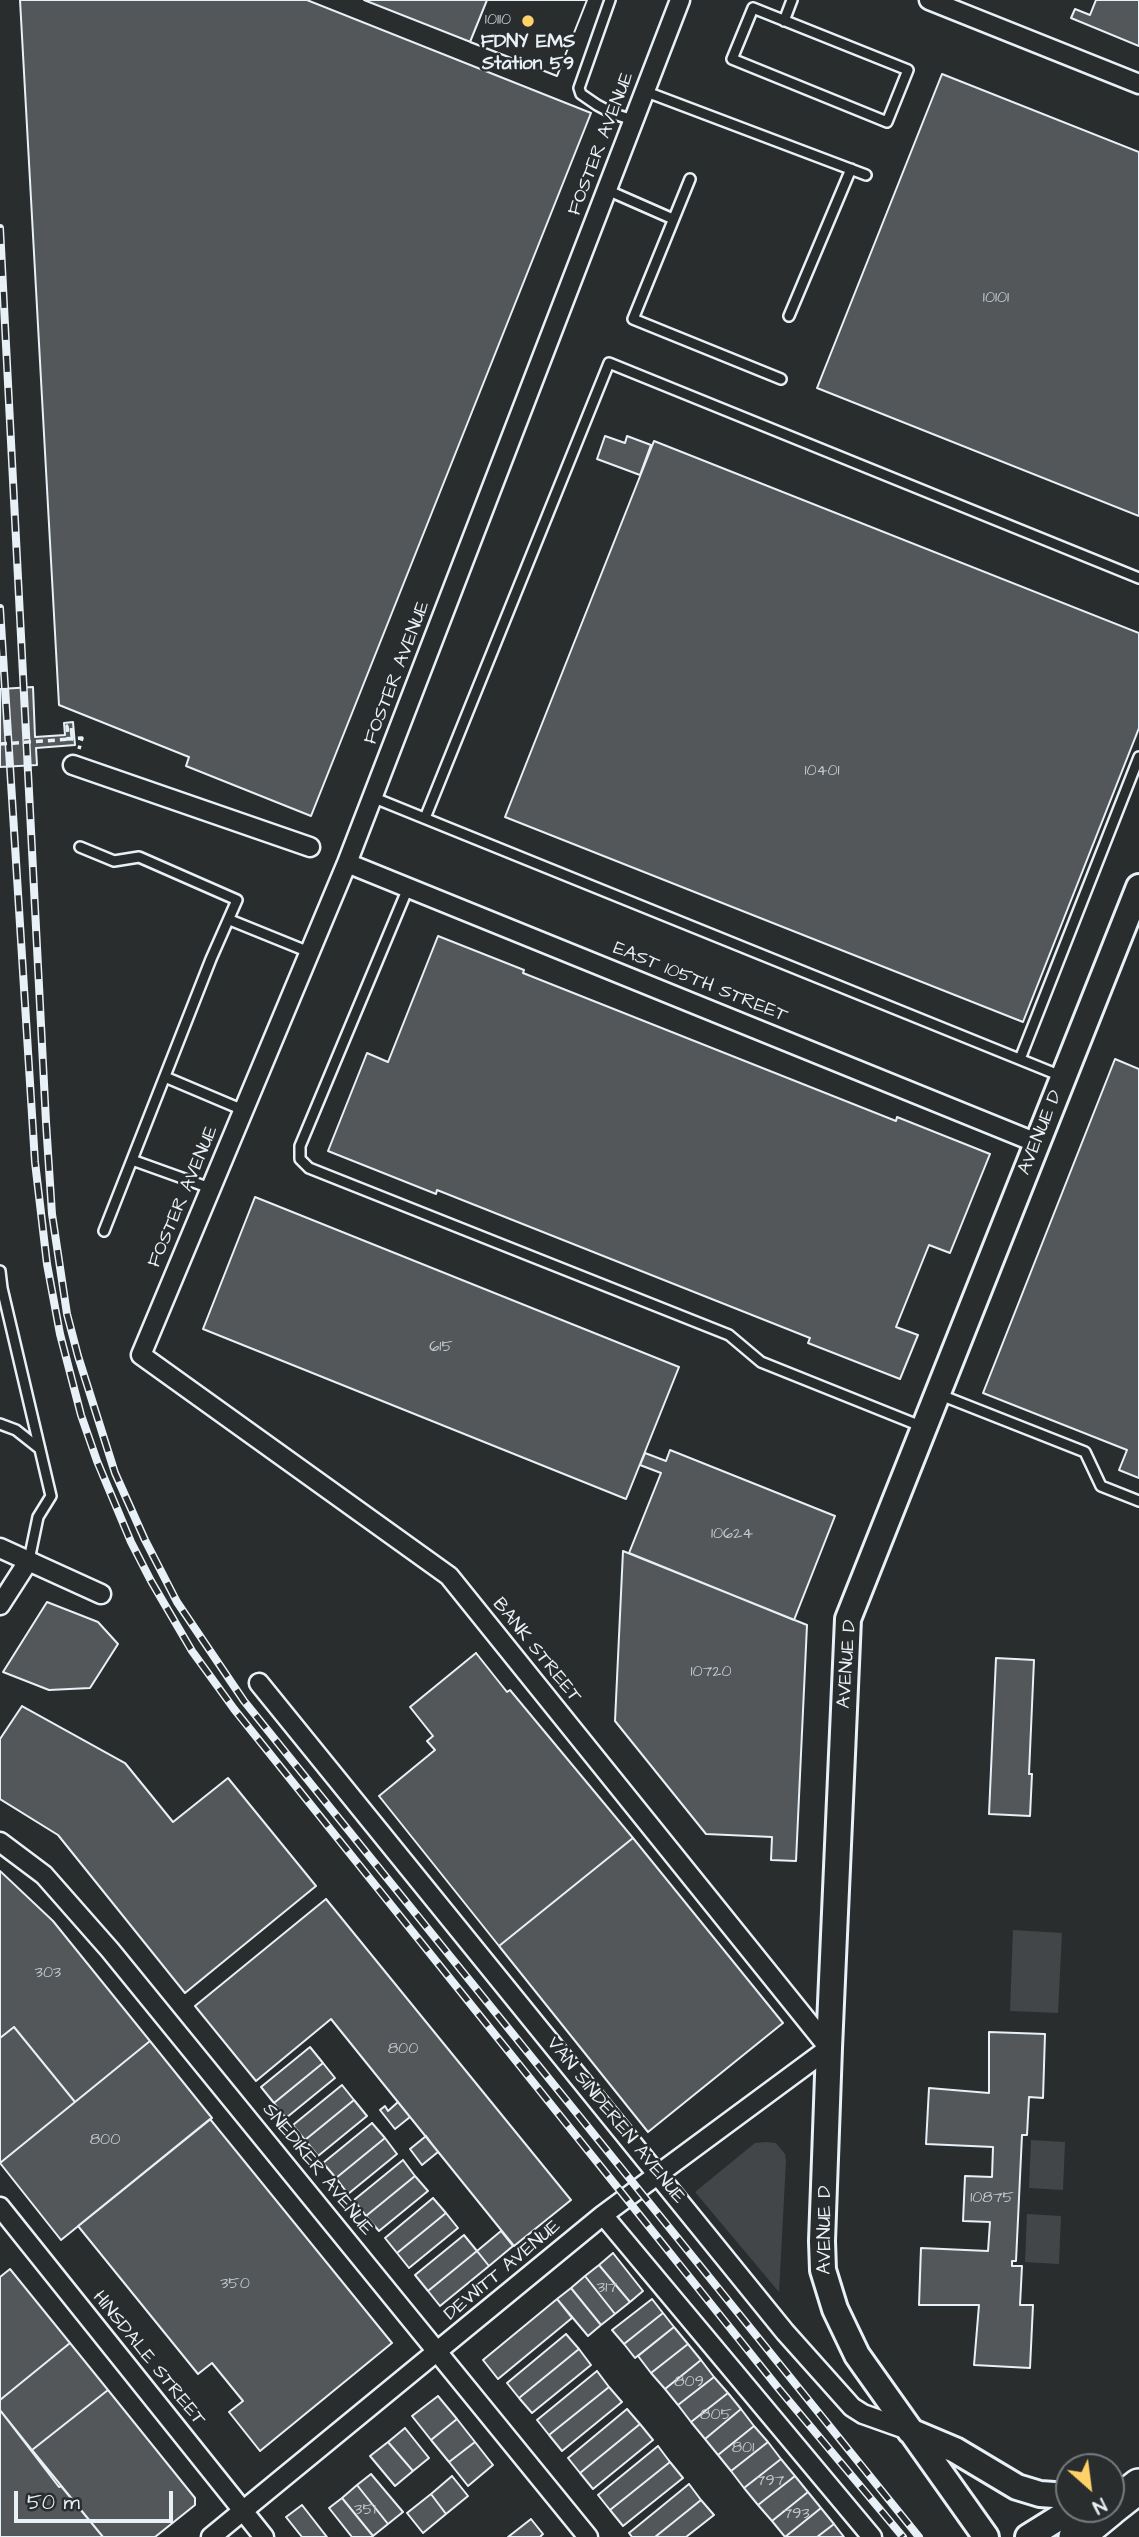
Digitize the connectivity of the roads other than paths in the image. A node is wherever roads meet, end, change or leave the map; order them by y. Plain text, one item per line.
1 (610, 0) edge
2 (680, 0) edge
3 (792, 0) edge
4 (929, 0) edge
5 (784, 21) junction
6 (1139, 84) edge
7 (645, 92) junction
8 (634, 120) junction
9 (850, 169) junction
10 (866, 175) dead end
11 (690, 179) dead end
12 (607, 190) junction
13 (673, 219) junction
14 (789, 316) dead end
15 (781, 379) dead end
16 (1139, 578) edge
17 (1139, 757) edge
18 (73, 765) dead end
19 (372, 797) junction
20 (425, 818) junction
21 (80, 847) dead end
22 (310, 848) dead end
23 (347, 863) junction
24 (1139, 887) edge
25 (408, 888) junction
26 (230, 920) junction
27 (309, 952) junction
28 (1020, 1059) junction
29 (165, 1077) junction
30 (1063, 1077) junction
31 (243, 1110) junction
32 (1037, 1143) junction
33 (132, 1160) junction
34 (211, 1188) junction
35 (104, 1231) dead end
36 (0, 1271) edge
37 (141, 1355) joint
38 (938, 1394) junction
39 (0, 1424) edge
40 (925, 1427) junction
41 (40, 1449) junction
42 (1139, 1501) edge
43 (0, 1548) edge
44 (29, 1560) junction
45 (101, 1594) dead end
46 (0, 1605) edge
47 (259, 1683) dead end
48 (0, 1842) edge
49 (829, 2048) junction
50 (659, 2175) junction
51 (0, 2207) edge
52 (603, 2215) junction
53 (438, 2352) junction
54 (908, 2430) junction
55 (1139, 2486) edge
56 (1055, 2496) edge
57 (1125, 2498) edge
58 (243, 2510) junction
59 (1055, 2520) edge
60 (1094, 2523) edge
61 (211, 2537) edge
62 (264, 2537) edge
63 (588, 2537) edge
64 (872, 2537) edge
65 (986, 2537) edge
66 (1028, 2537) edge
67 (1076, 2537) edge

1 - 8 lane
2 - 7 street, FOSTER AVENUE
3 - 5 lane
4 - 6 street
5 - 5 lane
7 - 8 street, FOSTER AVENUE
7 - 9 lane
8 - 12 street, FOSTER AVENUE
9 - 10 lane
9 - 14 lane
11 - 13 lane
12 - 13 lane
12 - 19 street, FOSTER AVENUE
13 - 15 lane
16 - 20 lane
17 - 28 lane
18 - 22 street
19 - 20 lane
19 - 23 street, FOSTER AVENUE
20 - 28 lane
21 - 26 lane
23 - 25 street, EAST 105TH STREET
23 - 27 street, FOSTER AVENUE
24 - 30 main road, AVENUE D
25 - 32 street, EAST 105TH STREET
25 - 40 lane
26 - 27 lane
26 - 29 lane
27 - 31 street, FOSTER AVENUE
28 - 30 lane
29 - 31 lane
29 - 33 lane
30 - 32 main road, AVENUE D
31 - 34 street, FOSTER AVENUE
32 - 38 main road, AVENUE D
33 - 34 lane
33 - 35 lane
34 - 37 street, FOSTER AVENUE
36 - 41 lane
37 - 49 street, BANK STREET
38 - 40 main road, AVENUE D
38 - 42 lane
39 - 41 lane
40 - 49 main road, AVENUE D
41 - 44 lane
43 - 44 street
44 - 45 street
44 - 46 street
47 - 50 street, VAN SINDEREN AVENUE
48 - 53 street, SNEDIKER AVENUE
49 - 50 street, DEWITT AVENUE
49 - 54 main road, AVENUE D
50 - 52 street, DEWITT AVENUE
50 - 54 street, VAN SINDEREN AVENUE
51 - 58 street, HINSDALE STREET
52 - 53 street, DEWITT AVENUE
52 - 64 street
53 - 58 street, DEWITT AVENUE
53 - 63 street, SNEDIKER AVENUE
54 - 56 main road
54 - 65 main road
55 - 57 highway
58 - 61 street, DEWITT AVENUE
58 - 62 street, HINSDALE STREET
59 - 66 main road
60 - 67 highway

